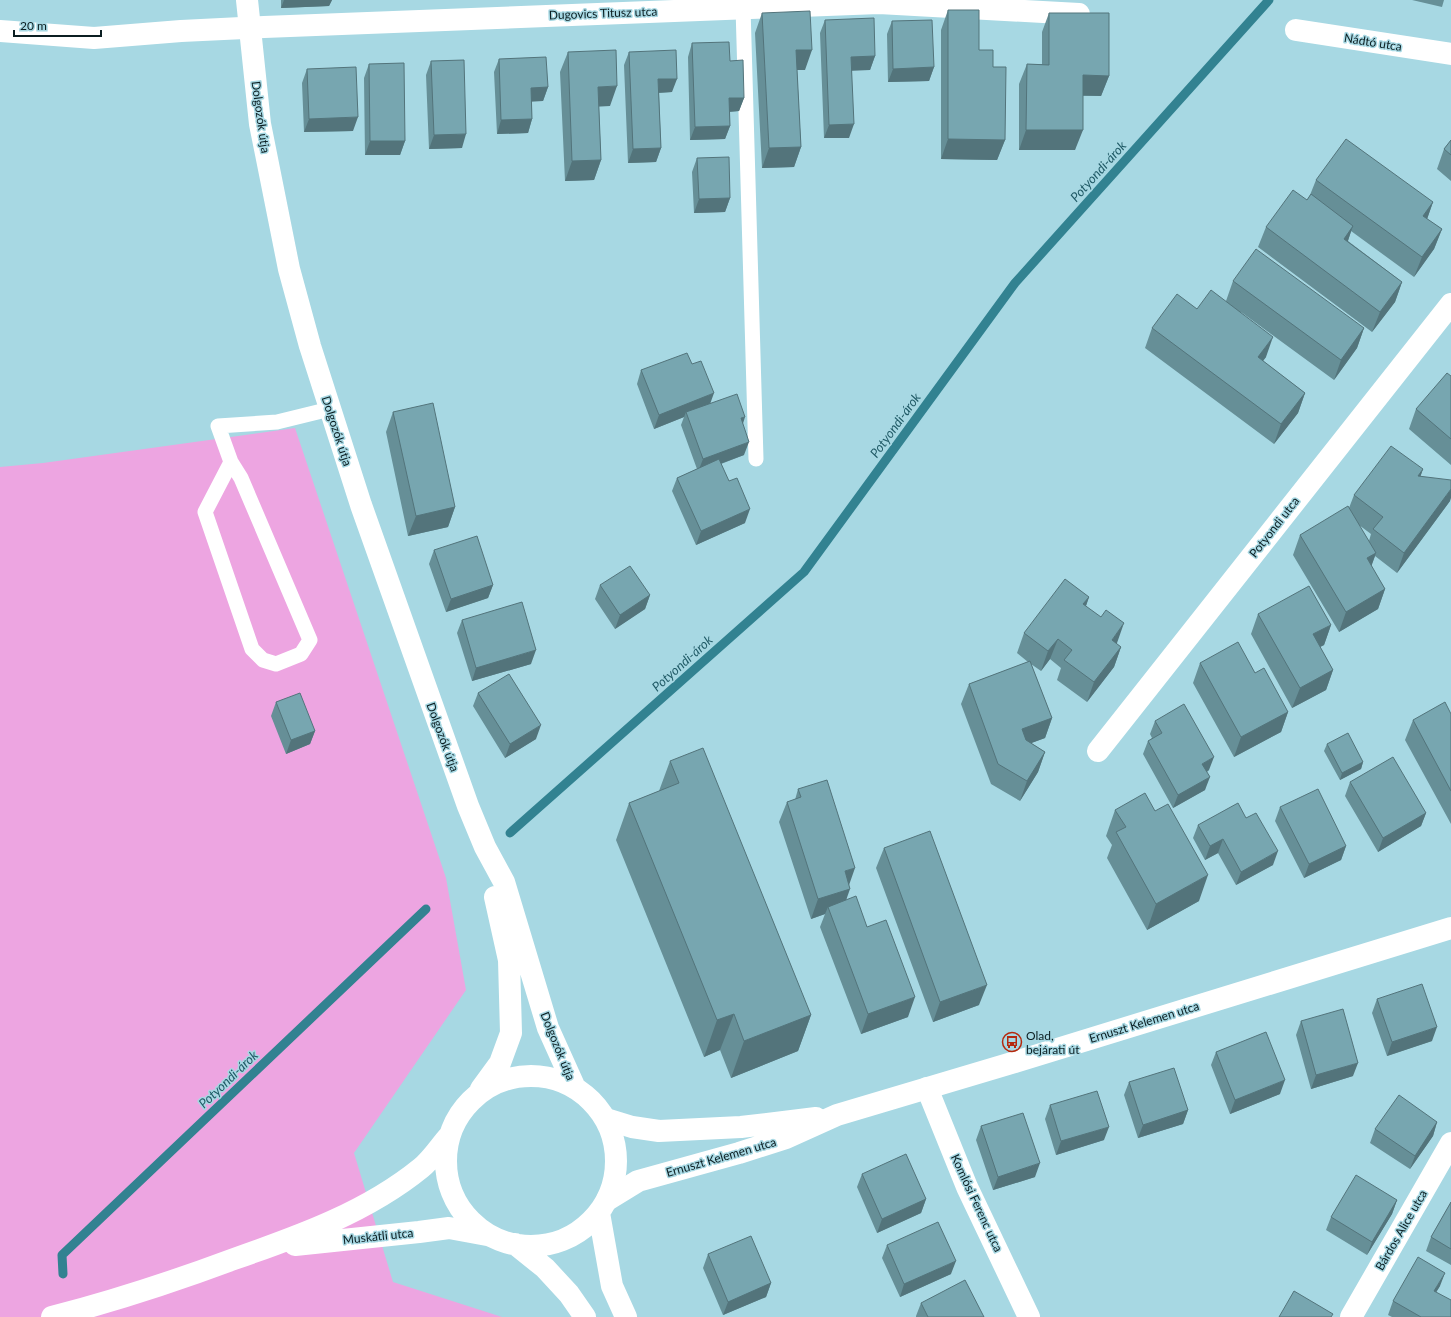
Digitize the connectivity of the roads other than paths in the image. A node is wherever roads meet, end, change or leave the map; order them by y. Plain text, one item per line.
1 (247, 0) edge
2 (879, 1) edge
3 (743, 7) junction
4 (1100, 16) edge
5 (250, 28) junction
6 (1296, 30) dead end
7 (0, 31) edge
8 (1451, 54) edge
9 (1451, 304) edge
10 (330, 409) junction
11 (756, 459) dead end
12 (231, 462) junction
13 (1098, 751) dead end
14 (485, 847) junction
15 (1451, 928) edge
16 (575, 1088) junction
17 (927, 1088) junction
18 (477, 1095) junction
19 (837, 1115) junction
20 (606, 1119) junction
21 (449, 1136) junction
22 (1451, 1143) edge
23 (603, 1207) junction
24 (490, 1235) junction
25 (515, 1244) junction
26 (266, 1248) junction
27 (52, 1317) edge
28 (586, 1317) edge
29 (626, 1317) edge
30 (1029, 1317) edge
31 (1351, 1317) edge

1 - 5 street, Dolgozók útja
2 - 3 street, Dugovics Titusz utca
2 - 4 street, Dugovics Titusz utca
3 - 5 street, Dugovics Titusz utca
3 - 11 lane
5 - 7 street, Dugovics Titusz utca
5 - 10 street, Dolgozók útja
6 - 8 street, Nádtó utca
9 - 13 street, Potyondi utca
10 - 12 lane
10 - 14 street, Dolgozók útja
12 - 12 lane
14 - 16 street, Dolgozók útja
14 - 18 street, Dolgozók útja
15 - 17 street, Ernuszt Kelemen utca
16 - 18 street
16 - 20 street
17 - 19 street, Ernuszt Kelemen utca
17 - 30 street, Komlósi Ferenc utca
18 - 21 street
19 - 20 street, Ernuszt Kelemen utca
19 - 23 street, Ernuszt Kelemen utca
20 - 23 street
21 - 24 street
21 - 26 street, Muskátli utca
22 - 31 street, Bárdos Alice utca
23 - 25 street
23 - 29 street
24 - 25 street
24 - 26 street, Muskátli utca
25 - 28 street
26 - 27 street, Muskátli utca

